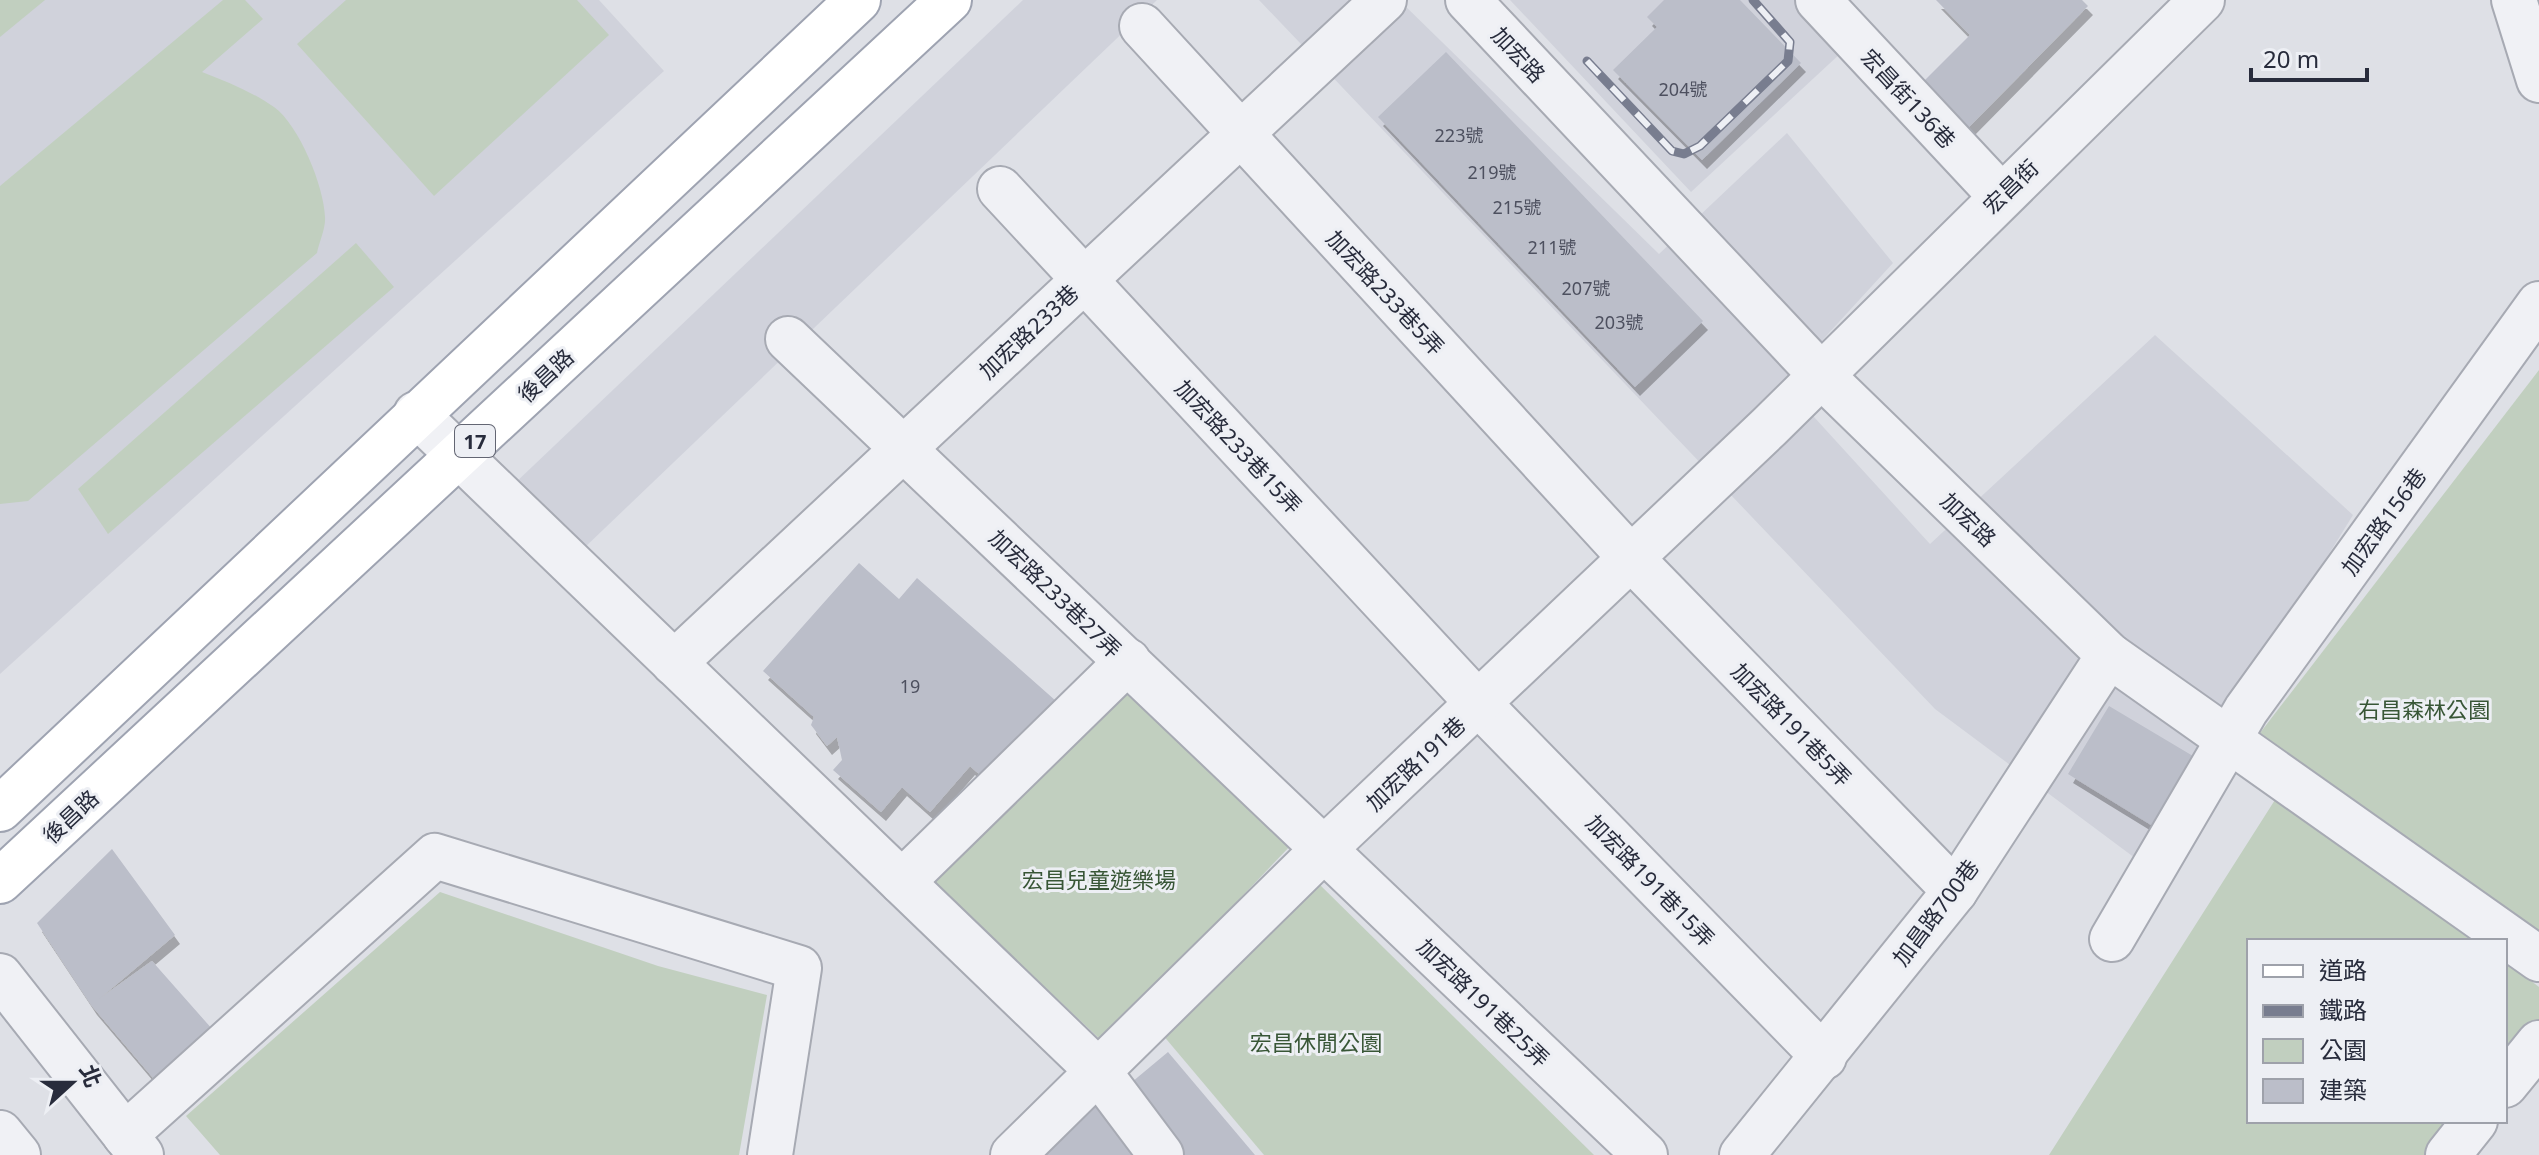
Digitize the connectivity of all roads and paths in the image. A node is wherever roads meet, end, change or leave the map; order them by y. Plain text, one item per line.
1 (858, 0) edge
2 (949, 0) edge
3 (1384, 0) edge
4 (1468, 0) edge
5 (1818, 0) edge
6 (2202, 0) edge
7 (2514, 0) edge
8 (1142, 26) dead end
9 (2539, 80) edge
10 (1240, 134) junction
11 (1000, 189) dead end
12 (2000, 195) junction
13 (1084, 279) junction
14 (2539, 304) edge
15 (788, 339) dead end
16 (1820, 374) junction
17 (416, 414) junction
18 (903, 447) junction
19 (459, 456) junction
20 (1630, 557) junction
21 (2109, 655) junction
22 (1128, 661) junction
23 (674, 663) junction
24 (1478, 703) junction
25 (2229, 738) junction
26 (0, 809) edge
27 (1324, 849) junction
28 (0, 881) edge
29 (902, 882) junction
30 (1955, 891) junction
31 (2112, 939) dead end
32 (2539, 959) edge
33 (0, 976) edge
34 (2539, 1043) edge
35 (1824, 1057) junction
36 (1098, 1071) junction
37 (2507, 1083) edge
38 (2473, 1123) edge
39 (0, 1133) edge
40 (133, 1145) edge
41 (18, 1155) edge
42 (770, 1155) edge
43 (1013, 1155) edge
44 (1161, 1155) edge
45 (1645, 1155) edge
46 (1742, 1155) edge
47 (2448, 1155) edge

1 - 17 main road
2 - 19 main road, 後昌路 / 17
3 - 10 street, 加宏路233巷
4 - 16 street, 加宏路
5 - 12 street, 宏昌街136巷
6 - 12 street, 宏昌街
7 - 9 street
8 - 10 street, 加宏路233巷5弄
10 - 13 street, 加宏路233巷
10 - 20 street, 加宏路233巷5弄
11 - 13 street, 加宏路233巷15弄
12 - 16 street, 宏昌街
13 - 18 street, 加宏路233巷
13 - 24 street, 加宏路233巷15弄
14 - 25 street, 加宏路156巷
15 - 18 street, 加宏路233巷27弄
16 - 20 street, 加宏路191巷
16 - 21 street, 加宏路
17 - 19 street
17 - 26 main road
18 - 22 street, 加宏路233巷27弄
18 - 23 street, 加宏路233巷
19 - 23 street
19 - 28 main road, 後昌路 / 17
20 - 24 street, 加宏路191巷
20 - 30 street, 加宏路191巷5弄
21 - 25 street, 加宏路
21 - 30 street, 加昌路700巷
22 - 27 street, 加宏路233巷27弄
22 - 29 street
23 - 29 street
24 - 27 street, 加宏路191巷
24 - 35 street, 加宏路191巷15弄
25 - 31 street, 加宏路156巷
25 - 32 street, 加宏路
27 - 36 street, 加宏路191巷
27 - 45 street, 加宏路191巷25弄
29 - 36 street
30 - 35 street, 加昌路700巷
33 - 40 street
34 - 37 street
35 - 46 street, 加昌路700巷
36 - 43 street, 加宏路191巷
36 - 44 street
38 - 47 street
39 - 41 street
40 - 42 street

